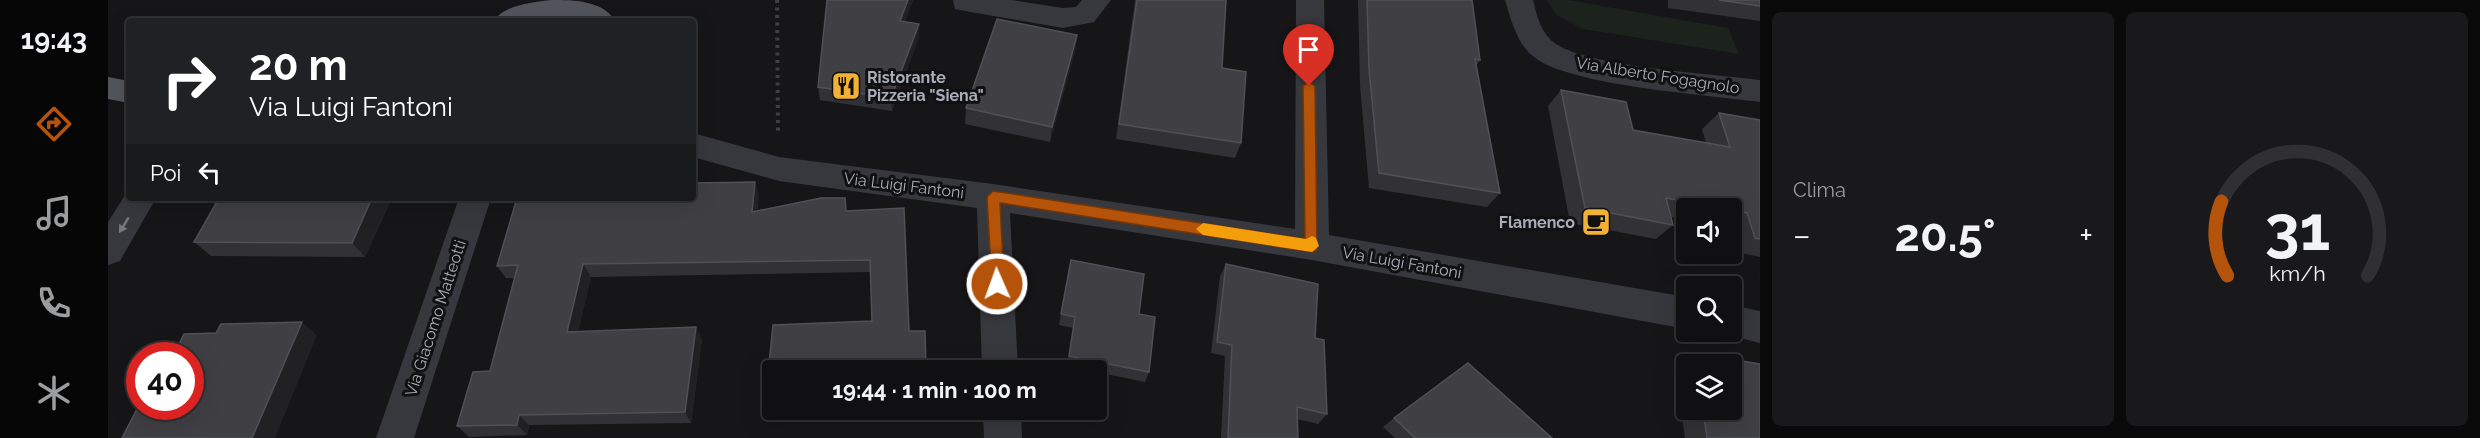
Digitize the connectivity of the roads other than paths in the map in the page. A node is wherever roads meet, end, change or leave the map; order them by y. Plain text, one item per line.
1 (559, 0) edge
2 (614, 0) edge
3 (1097, 0) edge
4 (1310, 0) edge
5 (1518, 0) edge
6 (964, 2) dead end
7 (520, 17) edge
8 (594, 18) edge
9 (611, 18) edge
10 (108, 88) edge
11 (126, 91) edge
12 (1760, 91) edge
13 (696, 145) edge
14 (993, 197) junction
15 (138, 201) edge
16 (474, 201) edge
17 (1312, 246) junction
18 (108, 251) edge
19 (1676, 311) edge
20 (1742, 323) edge
21 (1760, 327) edge
22 (1000, 360) edge
23 (1002, 420) edge
24 (395, 438) edge
25 (1003, 438) edge

1 - 7 main road
2 - 9 main road
3 - 6 street
4 - 17 street
5 - 12 street, Via Alberto Fogagnolo
7 - 8 main road
10 - 11 main road
13 - 14 street, Via Luigi Fantoni
14 - 17 street, Via Luigi Fantoni
14 - 22 street
15 -> 18 street
16 - 24 street, Via Giacomo Matteotti
17 - 19 street, Via Luigi Fantoni
20 - 21 street
23 - 25 street

